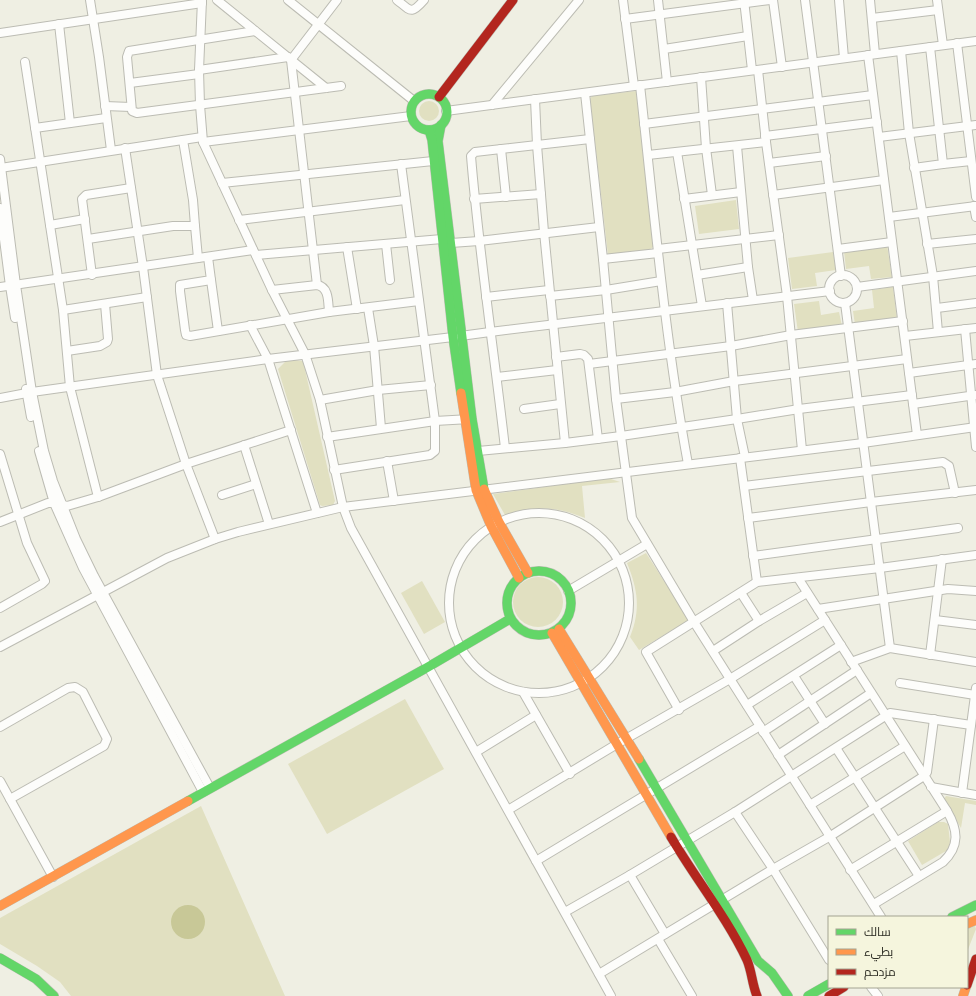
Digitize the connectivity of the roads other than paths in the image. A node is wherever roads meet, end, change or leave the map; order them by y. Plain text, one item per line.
1 (90, 0) edge
2 (217, 0) edge
3 (288, 0) edge
4 (337, 0) edge
5 (397, 0) edge
6 (424, 0) edge
7 (513, 0) edge
8 (579, 0) edge
9 (623, 0) edge
10 (658, 0) edge
11 (772, 0) edge
12 (805, 0) edge
13 (839, 0) edge
14 (870, 0) edge
15 (937, 0) edge
16 (202, 2) edge
17 (744, 2) edge
18 (714, 4) edge
19 (938, 10) junction
20 (660, 15) junction
21 (872, 18) junction
22 (625, 19) junction
23 (93, 20) junction
24 (318, 23) junction
25 (59, 24) junction
26 (255, 31) junction
27 (0, 33) edge
28 (748, 36) junction
29 (200, 41) junction
30 (976, 41) edge
31 (957, 43) junction
32 (943, 45) junction
33 (930, 47) junction
34 (664, 49) junction
35 (901, 51) junction
36 (872, 55) junction
37 (844, 58) junction
38 (290, 59) junction
39 (25, 62) dead end
40 (813, 62) junction
41 (782, 67) junction
42 (755, 70) junction
43 (199, 72) junction
44 (701, 77) junction
45 (130, 82) junction
46 (667, 82) junction
47 (341, 86) dead end
48 (637, 86) junction
49 (326, 88) junction
50 (295, 92) junction
51 (585, 93) junction
52 (874, 95) junction
53 (439, 97) junction
54 (536, 99) junction
55 (414, 101) junction
56 (818, 102) junction
57 (200, 105) junction
58 (492, 105) junction
59 (105, 106) junction
60 (131, 107) junction
61 (763, 110) junction
62 (446, 111) junction
63 (411, 116) junction
64 (703, 116) junction
65 (106, 118) junction
66 (877, 122) junction
67 (70, 123) junction
68 (644, 124) junction
69 (441, 125) junction
70 (972, 126) edge
71 (34, 128) junction
72 (300, 129) junction
73 (822, 129) junction
74 (429, 130) junction
75 (939, 130) junction
76 (909, 134) junction
77 (879, 137) junction
78 (590, 139) junction
79 (766, 139) junction
80 (183, 140) junction
81 (202, 140) junction
82 (537, 145) junction
83 (737, 146) junction
84 (125, 148) junction
85 (706, 148) junction
86 (501, 149) junction
87 (111, 150) junction
88 (677, 152) junction
89 (648, 156) junction
90 (826, 156) junction
91 (0, 159) edge
92 (433, 161) junction
93 (971, 161) junction
94 (40, 162) junction
95 (401, 164) junction
96 (769, 164) junction
97 (943, 164) junction
98 (1, 168) edge
99 (914, 168) junction
100 (305, 174) junction
101 (884, 180) junction
102 (222, 182) junction
103 (131, 188) junction
104 (830, 188) junction
105 (741, 192) junction
106 (540, 194) junction
107 (712, 195) junction
108 (774, 195) junction
109 (506, 197) junction
110 (976, 197) edge
111 (474, 199) junction
112 (684, 199) junction
113 (405, 200) junction
114 (975, 206) edge
115 (0, 208) edge
116 (308, 211) junction
117 (921, 213) junction
118 (889, 217) junction
119 (976, 217) edge
120 (85, 219) junction
121 (239, 220) junction
122 (50, 225) junction
123 (195, 226) junction
124 (599, 227) junction
125 (138, 232) junction
126 (544, 232) junction
127 (779, 235) junction
128 (745, 238) junction
129 (88, 239) junction
130 (442, 239) junction
131 (976, 239) edge
132 (479, 241) junction
133 (411, 242) junction
134 (892, 242) junction
135 (451, 243) junction
136 (386, 244) junction
137 (928, 244) junction
138 (692, 245) junction
139 (347, 247) junction
140 (838, 249) junction
141 (313, 250) junction
142 (658, 251) junction
143 (254, 252) junction
144 (208, 257) junction
145 (198, 258) junction
146 (603, 259) junction
147 (143, 267) junction
148 (748, 267) junction
149 (976, 271) edge
150 (92, 275) junction
151 (696, 275) junction
152 (841, 276) junction
153 (933, 276) junction
154 (59, 279) junction
155 (211, 280) junction
156 (390, 280) dead end
157 (897, 281) junction
158 (661, 282) junction
159 (13, 285) junction
160 (317, 285) junction
161 (0, 287) edge
162 (857, 287) junction
163 (272, 290) junction
164 (606, 290) junction
165 (830, 291) junction
166 (550, 293) junction
167 (787, 296) junction
168 (147, 297) junction
169 (486, 297) junction
170 (753, 300) junction
171 (419, 301) junction
172 (727, 303) junction
173 (845, 303) junction
174 (976, 303) edge
175 (105, 304) junction
176 (702, 306) junction
177 (368, 308) junction
178 (937, 308) junction
179 (357, 309) junction
180 (63, 310) junction
181 (329, 312) junction
182 (664, 312) junction
183 (288, 318) junction
184 (609, 318) junction
185 (902, 321) junction
186 (553, 324) junction
187 (250, 325) junction
188 (848, 328) junction
189 (976, 328) edge
190 (965, 329) junction
191 (218, 331) junction
192 (490, 332) junction
193 (938, 332) junction
194 (791, 335) junction
195 (904, 336) junction
196 (458, 337) junction
197 (424, 340) junction
198 (374, 346) junction
199 (731, 346) junction
200 (67, 351) junction
201 (671, 353) junction
202 (305, 354) junction
203 (556, 357) junction
204 (268, 359) junction
205 (907, 359) junction
206 (612, 361) junction
207 (589, 364) junction
208 (972, 364) edge
209 (853, 365) junction
210 (557, 370) junction
211 (796, 373) junction
212 (909, 373) junction
213 (157, 375) junction
214 (497, 377) junction
215 (734, 381) junction
216 (431, 385) junction
217 (70, 387) junction
218 (378, 390) junction
219 (29, 392) junction
220 (675, 392) junction
221 (912, 395) junction
222 (974, 395) edge
223 (0, 398) edge
224 (616, 399) junction
225 (320, 400) junction
226 (858, 402) junction
227 (560, 404) junction
228 (913, 404) junction
229 (524, 409) dead end
230 (799, 409) junction
231 (469, 419) junction
232 (737, 419) junction
233 (435, 421) junction
234 (975, 427) edge
235 (381, 428) junction
236 (682, 428) junction
237 (291, 430) junction
238 (917, 435) junction
239 (621, 436) junction
240 (327, 437) junction
241 (598, 439) junction
242 (565, 443) junction
243 (863, 443) junction
244 (244, 445) junction
245 (976, 447) edge
246 (505, 448) junction
247 (802, 450) junction
248 (478, 451) junction
249 (0, 454) edge
250 (743, 457) junction
251 (387, 461) junction
252 (186, 464) junction
253 (688, 464) junction
254 (334, 470) junction
255 (626, 472) junction
256 (867, 472) junction
257 (256, 484) junction
258 (744, 486) junction
259 (480, 490) junction
260 (976, 490) edge
261 (955, 492) junction
262 (222, 495) dead end
263 (98, 497) junction
264 (394, 500) junction
265 (871, 502) junction
266 (54, 503) junction
267 (64, 506) junction
268 (342, 507) junction
269 (317, 513) junction
270 (18, 515) junction
271 (748, 518) junction
272 (0, 522) edge
273 (269, 524) junction
274 (495, 524) junction
275 (958, 528) dead end
276 (215, 539) junction
277 (876, 540) junction
278 (647, 544) junction
279 (976, 555) edge
280 (753, 556) junction
281 (942, 559) junction
282 (618, 560) junction
283 (880, 568) junction
284 (528, 573) junction
285 (519, 578) junction
286 (798, 578) junction
287 (757, 582) junction
288 (568, 591) junction
289 (937, 591) junction
290 (976, 591) edge
291 (741, 593) junction
292 (807, 593) junction
293 (99, 594) junction
294 (884, 599) junction
295 (0, 608) edge
296 (818, 609) junction
297 (510, 619) junction
298 (825, 620) junction
299 (935, 620) junction
300 (759, 621) junction
301 (694, 622) junction
302 (976, 625) edge
303 (555, 631) junction
304 (841, 645) junction
305 (0, 647) edge
306 (460, 648) junction
307 (890, 648) junction
308 (713, 651) junction
309 (930, 654) junction
310 (851, 662) junction
311 (976, 662) edge
312 (428, 667) junction
313 (857, 670) junction
314 (794, 676) junction
315 (730, 679) junction
316 (586, 680) junction
317 (900, 683) dead end
318 (523, 692) junction
319 (976, 692) edge
320 (871, 693) junction
321 (810, 701) junction
322 (747, 705) junction
323 (679, 710) junction
324 (536, 715) junction
325 (886, 716) junction
326 (934, 719) junction
327 (825, 724) junction
328 (971, 725) junction
329 (0, 727) edge
330 (762, 729) junction
331 (627, 739) junction
332 (617, 744) junction
333 (905, 746) junction
334 (836, 748) junction
335 (476, 752) junction
336 (778, 755) junction
337 (570, 774) junction
338 (924, 776) junction
339 (792, 777) junction
340 (856, 777) junction
341 (0, 781) edge
342 (931, 787) junction
343 (656, 789) junction
344 (206, 790) junction
345 (962, 793) junction
346 (647, 794) junction
347 (976, 795) edge
348 (10, 800) junction
349 (810, 805) junction
350 (875, 807) junction
351 (508, 810) junction
352 (947, 811) junction
353 (735, 812) junction
354 (829, 837) junction
355 (687, 840) junction
356 (897, 841) junction
357 (677, 847) junction
358 (536, 861) junction
359 (773, 869) junction
360 (850, 870) junction
361 (630, 875) junction
362 (920, 876) junction
363 (53, 877) junction
364 (718, 903) junction
365 (874, 904) junction
366 (976, 905) edge
367 (0, 906) edge
368 (565, 912) junction
369 (880, 916) edge
370 (954, 916) edge
371 (662, 936) junction
372 (0, 958) edge
373 (828, 958) edge
374 (976, 959) edge
375 (764, 966) junction
376 (751, 973) junction
377 (599, 974) junction
378 (968, 981) edge
379 (828, 985) edge
380 (842, 988) edge
381 (872, 988) edge
382 (54, 996) edge
383 (611, 996) edge
384 (692, 996) edge
385 (757, 996) edge
386 (788, 996) edge
387 (808, 996) edge
388 (829, 996) edge
389 (878, 996) edge

1 - 23 street
2 - 26 street
3 - 24 street
4 - 24 street
5 - 6 street
7 - 53 street
8 - 58 street
9 - 22 street
10 - 20 street
11 - 17 street
11 - 41 street
12 - 40 street
13 - 37 street
14 - 21 street
15 - 19 street
16 - 23 street
16 - 29 street
17 - 18 street
17 - 28 street
18 - 20 street
19 - 21 street
19 - 32 street
20 - 22 street
20 - 34 street
21 - 36 street
22 - 48 street
23 - 25 street
23 - 59 street
24 - 38 street
24 - 55 street
25 - 27 street
25 - 67 street
26 - 29 street
26 - 38 street
28 - 34 street
28 - 42 street
29 - 43 street
29 - 45 street
30 - 31 street
31 - 32 street
31 - 70 street
32 - 33 street
33 - 35 street
33 - 75 street
34 - 46 street
35 - 36 street
35 - 76 street
36 - 37 street
36 - 52 street
37 - 40 street
38 - 43 street
38 - 49 street
38 - 50 street
39 - 71 street
40 - 41 street
40 - 56 street
41 - 42 street
42 - 44 street
42 - 61 street
43 - 45 street
43 - 57 street
44 - 46 street
44 - 64 street
45 - 60 street
46 - 48 street
47 - 49 street
48 - 51 street
48 - 68 street
49 - 50 street
50 - 57 street
50 - 72 street
51 - 54 street
51 - 78 street
52 - 56 street
52 - 66 street
53 - 55 street
53 - 62 street
54 - 58 street
54 - 82 street
55 - 63 street
56 - 61 street
56 - 73 street
57 - 60 street
57 - 81 street
58 - 62 street
59 - 60 street
59 - 65 street
61 - 64 street
61 - 79 street
62 - 69 street
63 - 72 street
63 - 74 street
64 - 68 street
64 - 85 street
65 - 67 street
65 - 87 street
66 - 73 street
66 - 77 street
67 - 71 street
68 - 89 street
69 - 74 street
69 - 135 street
70 - 75 street
70 - 93 street
71 - 94 street
72 - 81 street
72 - 100 street
73 - 79 street
73 - 90 street
74 - 92 street
75 - 76 street
75 - 97 street
76 - 77 street
76 - 99 street
77 - 101 street
78 - 82 street
78 - 124 street
79 - 83 street
79 - 96 street
80 - 81 street
80 - 84 street
80 - 123 street
81 - 102 street
82 - 86 street
82 - 106 street
83 - 85 street
83 - 105 street
84 - 87 street
84 - 103 street
85 - 88 street
85 - 107 street
86 - 109 street
86 - 111 street
87 - 94 street
88 - 89 street
88 - 112 street
89 - 142 street
90 - 96 street
90 - 104 street
91 - 98 street
92 - 95 street
92 - 130 street
93 - 97 street
93 - 110 street
94 - 98 street
94 - 122 street
95 - 100 street
95 - 113 street
96 - 108 street
97 - 99 street
98 - 159 street
99 - 117 street
100 - 102 street
100 - 116 street
101 - 104 street
101 - 118 street
102 - 121 street
103 - 120 street
103 - 125 street
104 - 108 street
104 - 140 street
105 - 107 street
105 - 128 street
106 - 109 street
106 - 126 street
107 - 112 street
108 - 127 street
109 - 111 street
111 - 132 street
112 - 138 street
113 - 116 street
113 - 133 street
114 - 117 street
114 - 119 street
115 - 159 street
116 - 121 street
116 - 141 street
117 - 118 street
117 - 137 street
118 - 134 street
120 - 122 street
120 - 129 street
121 - 143 street
122 - 154 street
123 - 125 street
123 - 145 street
124 - 126 street
124 - 146 street
125 - 129 street
125 - 147 street
126 - 132 street
126 - 166 street
127 - 128 street
127 - 167 street
128 - 138 street
128 - 148 street
129 - 150 street
130 - 133 street
130 - 135 street
130 - 196 street
131 - 137 street
132 - 135 street
132 - 169 street
133 - 136 street
133 - 171 street
134 - 140 street
134 - 157 street
135 - 196 street
136 - 139 street
136 - 156 street
137 - 153 street
138 - 142 street
138 - 151 street
139 - 141 street
139 - 179 street
140 - 152 street
141 - 143 street
141 - 160 street
142 - 146 street
142 - 158 street
143 - 144 street
143 - 163 street
144 - 145 street
144 - 155 street
145 - 147 street
146 - 164 street
147 - 150 street
147 - 168 street
148 - 151 street
148 - 170 street
149 - 153 street
150 - 154 street
151 - 176 street
152 - 162 street
152 - 165 street
153 - 157 street
153 - 178 street
154 - 159 street
154 - 180 street
155 - 191 street
155 - 191 street
157 - 162 street
157 - 185 street
158 - 164 street
158 - 182 street
159 - 161 street
159 - 219 street
160 - 163 street
160 - 181 street
162 - 173 street
163 - 183 street
164 - 166 street
164 - 184 street
165 - 167 street
165 - 173 street
166 - 169 street
166 - 186 street
167 - 170 street
167 - 194 street
168 - 175 street
168 - 213 street
169 - 192 street
170 - 172 street
171 - 177 street
171 - 197 street
172 - 176 street
172 - 199 street
173 - 188 street
174 - 178 street
175 - 180 street
175 - 200 street
176 - 182 street
177 - 179 street
177 - 198 street
178 - 193 street
179 - 181 street
180 - 200 street
181 - 183 street
182 - 184 street
182 - 201 street
183 - 187 street
183 - 202 street
184 - 186 street
184 - 206 street
185 - 188 street
185 - 195 street
186 - 192 street
186 - 203 street
187 - 191 street
187 - 204 street
188 - 194 street
188 - 209 street
189 - 190 street
190 - 193 street
190 - 208 street
192 - 196 street
192 - 214 street
193 - 195 street
194 - 199 street
194 - 211 street
195 - 205 street
196 - 197 street
196 - 231 street
197 - 198 street
197 - 216 street
198 - 202 street
198 - 218 street
199 - 201 street
199 - 215 street
200 - 217 street
201 - 206 street
201 - 220 street
202 - 204 street
202 - 225 street
203 - 207 street
203 - 210 street
204 - 213 street
204 - 237 street
205 - 209 street
205 - 212 street
206 - 207 street
206 - 224 street
207 - 241 street
208 - 212 street
208 - 222 street
209 - 211 street
209 - 226 street
210 - 214 street
210 - 227 street
211 - 215 street
211 - 230 street
212 - 221 street
213 - 217 street
213 - 252 street
214 - 246 street
215 - 220 street
215 - 232 street
216 - 218 street
216 - 233 street
217 - 219 street
217 - 263 street
218 - 225 street
218 - 235 street
219 - 223 street
219 - 266 street
219 - 267 street
220 - 224 street
220 - 236 street
221 - 226 street
221 - 228 street
222 - 228 street
222 - 234 street
224 - 239 street
225 - 240 street
226 - 230 street
226 - 243 street
227 - 229 street
227 - 242 street
228 - 238 street
230 - 232 street
230 - 247 street
231 - 233 street
231 - 248 street
231 - 259 street
232 - 236 street
232 - 250 street
233 - 235 street
233 - 251 street
234 - 238 street
234 - 245 street
235 - 240 street
236 - 239 street
236 - 253 street
237 - 244 street
237 - 269 street
238 - 243 street
239 - 241 street
239 - 255 street
240 - 254 street
241 - 242 street
242 - 246 street
243 - 247 street
243 - 256 street
244 - 252 street
244 - 257 street
246 - 248 street
247 - 250 street
248 - 259 street
249 - 270 street
250 - 253 street
250 - 258 street
251 - 254 street
251 - 264 street
252 - 263 street
252 - 276 street
253 - 255 street
254 - 268 street
255 - 259 street
255 - 278 street
256 - 258 street
256 - 261 street
256 - 265 street
257 - 262 street
257 - 273 street
258 - 271 street
259 - 264 street
259 - 274 street
260 - 261 street
261 - 265 street
263 - 267 street
264 - 268 street
265 - 271 street
265 - 277 street
266 - 267 street
266 - 270 street
266 - 293 street
267 - 293 street
268 - 269 street
268 - 312 street
269 - 273 street
270 - 272 street
270 - 295 street
271 - 280 street
273 - 276 street
274 - 282 street
274 - 284 street
274 - 285 street
274 - 306 street
275 - 277 street
276 - 293 street
277 - 280 street
277 - 283 street
278 - 282 street
278 - 301 street
279 - 281 street
280 - 287 street
281 - 283 street
281 - 289 street
282 - 288 street
282 - 316 street
283 - 286 street
283 - 294 street
284 - 285 street
284 - 288 street
285 - 297 street
286 - 287 street
286 - 292 street
287 - 291 street
288 - 303 street
289 - 290 street
289 - 294 street
289 - 299 street
291 - 300 street
291 - 301 street
292 - 296 street
292 - 300 street
293 - 305 street
293 - 344 street
294 - 296 street
294 - 307 street
296 - 298 street
297 - 303 street
297 - 306 street
298 - 304 street
298 - 315 street
299 - 302 street
299 - 309 street
300 - 308 street
301 - 308 street
301 - 323 street
303 - 316 street
304 - 310 street
304 - 314 street
306 - 312 street
306 - 318 street
307 - 309 street
307 - 310 street
308 - 315 street
309 - 311 street
310 - 313 street
312 - 335 street
312 - 344 street
313 - 320 street
313 - 321 street
314 - 321 street
314 - 322 street
315 - 322 street
315 - 323 street
316 - 318 street
316 - 331 street
316 - 332 street
317 - 319 street
318 - 324 street
319 - 328 street
320 - 325 street
320 - 327 street
321 - 327 street
321 - 330 street
322 - 330 street
323 - 331 street
324 - 335 street
324 - 337 street
325 - 326 street
325 - 333 street
325 - 334 street
326 - 328 street
326 - 338 street
327 - 336 street
328 - 345 street
329 - 348 street
330 - 336 street
330 - 343 street
331 - 332 street
331 - 343 street
332 - 337 street
332 - 346 street
333 - 338 street
333 - 340 street
334 - 339 street
334 - 340 street
335 - 351 street
336 - 339 street
337 - 351 street
338 - 342 street
338 - 350 street
339 - 349 street
339 - 353 street
340 - 349 street
340 - 350 street
341 - 348 street
342 - 345 street
342 - 352 street
343 - 346 street
343 - 355 street
344 - 363 street
345 - 347 street
346 - 357 street
346 - 358 street
348 - 363 street
349 - 354 street
350 - 354 street
350 - 356 street
351 - 358 street
352 - 356 street
352 - 362 street
353 - 355 street
353 - 359 street
354 - 359 street
354 - 360 street
355 - 357 street
355 - 364 street
356 - 360 street
356 - 362 street
357 - 361 street
357 - 364 street
358 - 368 street
359 - 364 street
359 - 373 street
360 - 365 street
361 - 368 street
361 - 371 street
362 - 365 street
363 - 367 street
364 - 371 street
364 - 375 street
364 - 376 street
365 - 369 street
366 - 370 street
368 - 377 street
371 - 377 street
371 - 384 street
372 - 382 street
374 - 378 street
375 - 376 street
375 - 386 street
376 - 385 street
377 - 383 street
379 - 387 street
380 - 388 street
381 - 389 street

